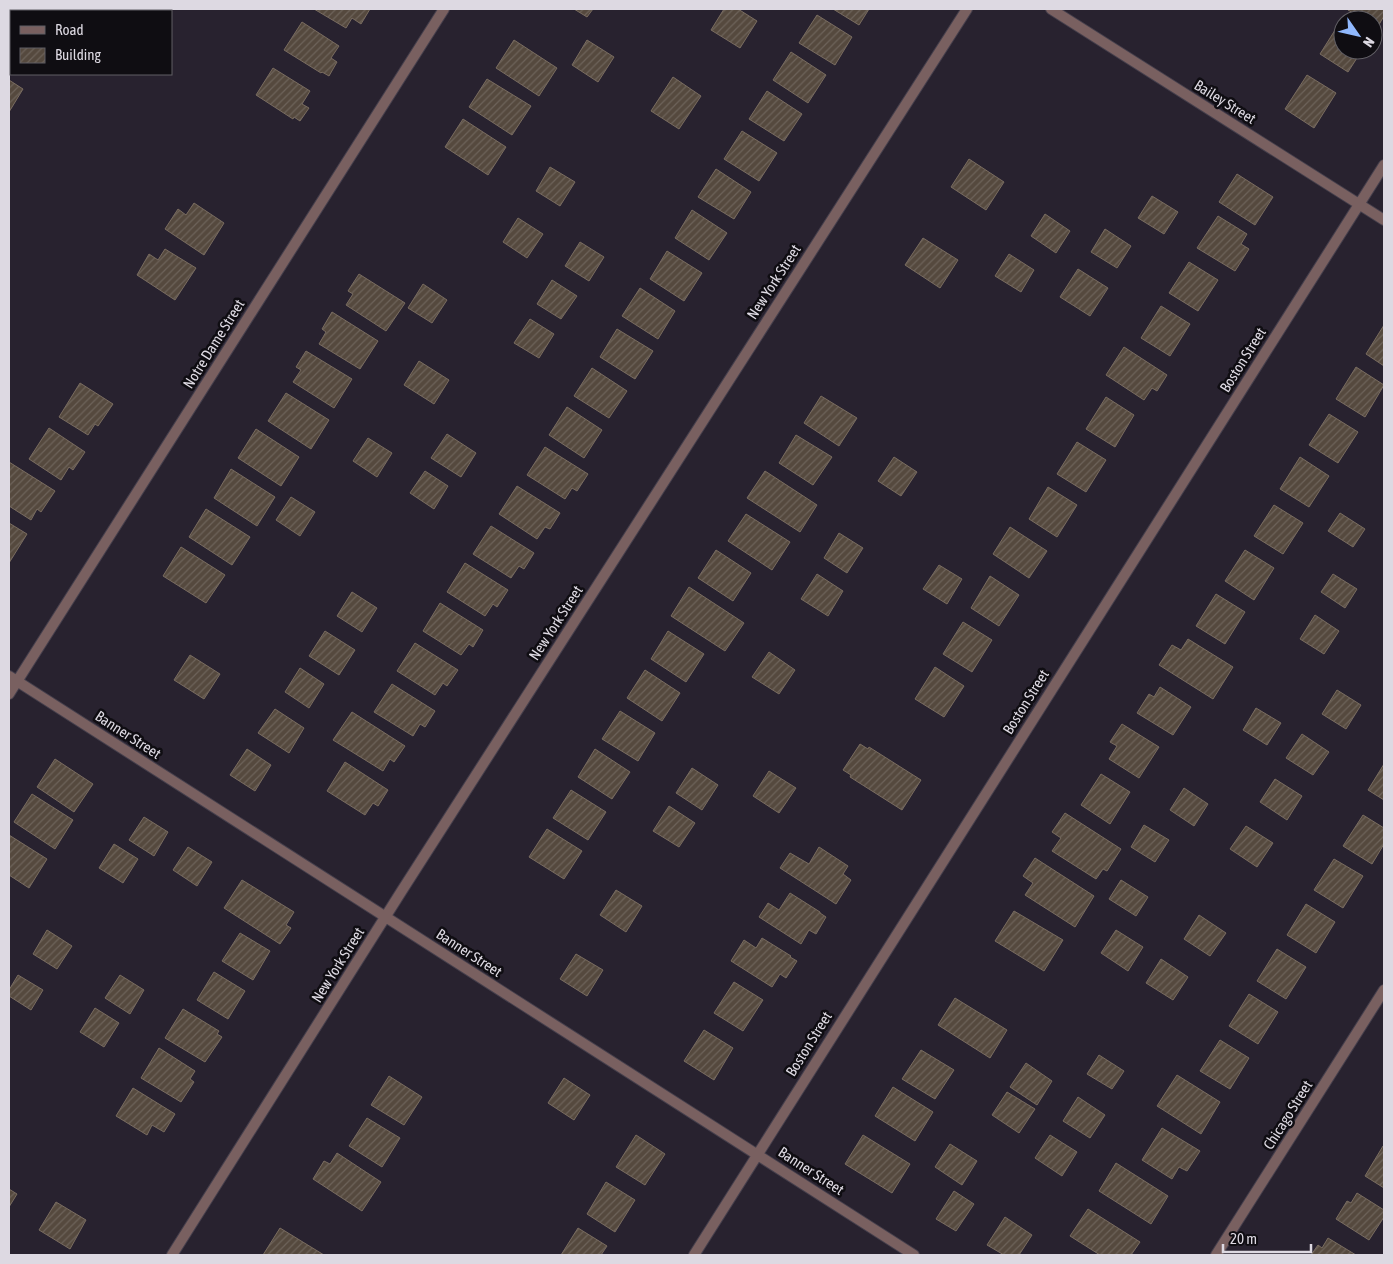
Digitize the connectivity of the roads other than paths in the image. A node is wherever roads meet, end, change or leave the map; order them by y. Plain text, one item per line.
1 (444, 9) edge
2 (968, 9) edge
3 (1051, 9) edge
4 (1384, 165) edge
5 (1359, 205) junction
6 (1384, 220) edge
7 (13, 679) edge
8 (9, 694) edge
9 (385, 917) junction
10 (1384, 990) edge
11 (757, 1155) junction
12 (172, 1255) edge
13 (694, 1255) edge
14 (914, 1255) edge
15 (1216, 1255) edge

1 - 7 street, Notre Dame Street
2 - 9 street, New York Street
3 - 5 street, Bailey Street
4 - 5 street, Boston Street
5 - 6 street, Bailey Street
5 - 11 street, Boston Street
7 - 8 street, Notre Dame Street
7 - 9 street, Banner Street
9 - 11 street, Banner Street
9 - 12 street, New York Street
10 - 15 street, Chicago Street
11 - 13 street, Boston Street
11 - 14 street, Banner Street

